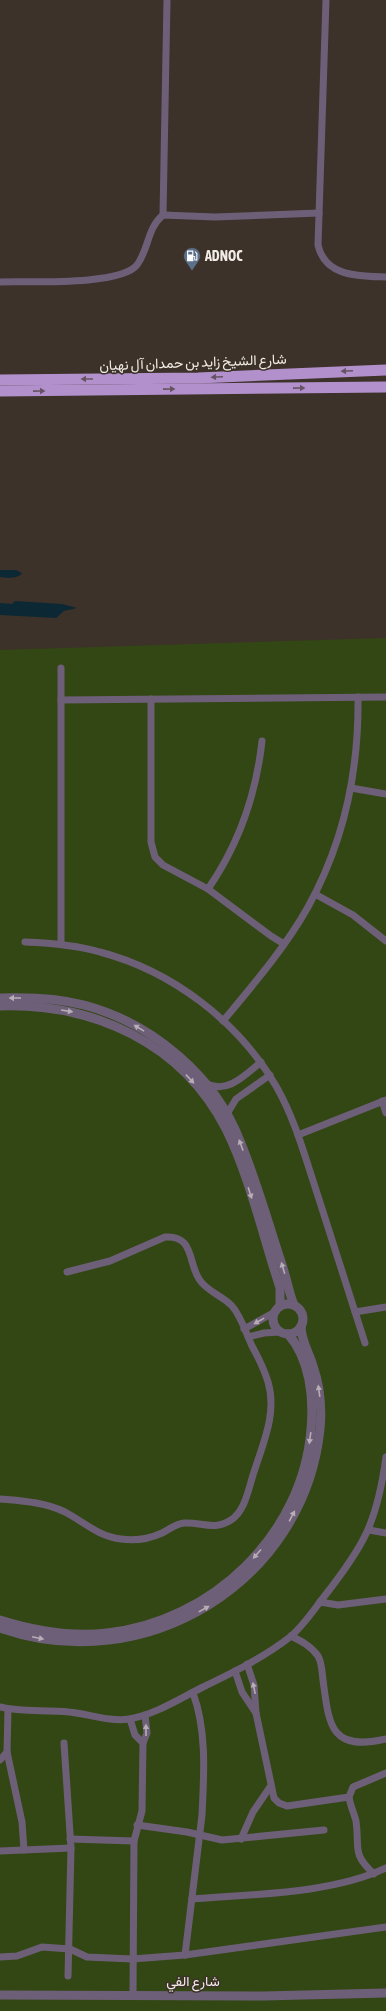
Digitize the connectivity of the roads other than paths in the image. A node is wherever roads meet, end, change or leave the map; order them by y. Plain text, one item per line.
1 (167, 0) edge
2 (326, 0) edge
3 (318, 213) junction
4 (163, 215) junction
5 (386, 277) edge
6 (0, 282) edge
7 (386, 370) edge
8 (0, 380) edge
9 (386, 387) edge
10 (0, 391) edge
11 (61, 668) dead end
12 (358, 697) junction
13 (386, 697) edge
14 (151, 699) junction
15 (61, 700) junction
16 (262, 740) dead end
17 (351, 788) junction
18 (386, 794) edge
19 (208, 890) junction
20 (315, 894) junction
21 (386, 941) edge
22 (25, 942) dead end
23 (61, 944) junction
24 (284, 944) junction
25 (0, 998) edge
26 (0, 1006) edge
27 (223, 1021) junction
28 (261, 1062) junction
29 (270, 1075) junction
30 (241, 1077) junction
31 (205, 1083) junction
32 (249, 1089) junction
33 (384, 1101) edge
34 (386, 1113) edge
35 (227, 1114) junction
36 (298, 1135) junction
37 (67, 1272) dead end
38 (294, 1305) junction
39 (386, 1308) edge
40 (277, 1309) junction
41 (355, 1312) junction
42 (301, 1326) junction
43 (244, 1329) junction
44 (284, 1333) junction
45 (248, 1337) junction
46 (365, 1343) dead end
47 (386, 1457) edge
48 (0, 1500) edge
49 (369, 1530) junction
50 (386, 1532) edge
51 (386, 1599) edge
52 (320, 1602) junction
53 (0, 1620) edge
54 (0, 1628) edge
55 (291, 1636) junction
56 (247, 1664) junction
57 (235, 1671) junction
58 (192, 1692) junction
59 (0, 1707) edge
60 (8, 1709) junction
61 (256, 1713) junction
62 (145, 1715) junction
63 (130, 1719) junction
64 (386, 1740) edge
65 (64, 1743) dead end
66 (142, 1744) junction
67 (8, 1752) junction
68 (0, 1760) edge
69 (386, 1773) edge
70 (270, 1787) junction
71 (349, 1797) junction
72 (137, 1825) junction
73 (324, 1830) dead end
74 (200, 1835) junction
75 (70, 1839) junction
76 (241, 1839) junction
77 (134, 1841) junction
78 (71, 1848) junction
79 (24, 1850) junction
80 (0, 1851) edge
81 (386, 1868) edge
82 (374, 1874) junction
83 (192, 1899) junction
84 (386, 1927) edge
85 (70, 1949) junction
86 (185, 1955) junction
87 (0, 1957) edge
88 (132, 1959) junction
89 (68, 1976) dead end
90 (386, 1993) edge
91 (0, 1995) edge
92 (133, 1995) junction

1 - 4 street
2 - 3 street
3 - 4 street
3 - 5 street
4 - 6 street
7 -> 8 highway, شارع الشيخ زايد بن حمدان آل نهيان
10 -> 9 highway, شارع الشيخ زايد بن حمدان آل نهيان
11 - 15 street
12 - 13 street
12 - 14 street
12 - 17 street
14 - 15 street
14 - 19 street
15 - 23 street
16 - 19 street
17 - 18 street
17 - 20 street
19 - 24 street
20 - 21 street
20 - 24 street
22 - 23 street
23 - 27 street
24 - 27 street
31 -> 25 street
26 -> 40 street
27 - 28 street
28 - 29 street
28 - 30 street
29 - 32 street
29 - 36 street
30 - 31 street
30 - 32 street
31 - 35 street
32 - 35 street
33 - 34 street
33 - 36 street
38 -> 35 street
36 - 41 street
37 - 43 street
38 - 40 street
38 - 42 street
39 - 41 street
40 -> 43 street
40 - 44 street
41 - 46 street
42 - 44 street
54 -> 42 street
43 - 45 street
44 - 45 street
44 -> 53 street
45 - 48 street
47 - 49 street
49 - 50 street
49 - 52 street
51 - 52 street
52 - 55 street
55 - 56 street
55 - 64 street
56 - 57 street
61 -> 56 street
57 - 58 street
57 - 61 street
58 - 62 street
58 - 74 street
59 - 60 street
60 - 63 street
60 - 67 street
61 - 70 street
62 - 63 street
66 -> 62 street
63 - 66 street
65 - 75 street
66 - 72 street
67 - 68 street
67 - 79 street
69 - 71 street
70 - 71 street
70 - 76 street
71 - 82 street
72 - 74 street
72 - 77 street
73 - 76 street
74 - 76 street
74 - 83 street
75 - 77 street
75 - 78 street
77 - 88 street
78 - 79 street
78 - 85 street
79 - 80 street
81 - 82 street
82 - 83 street
83 - 86 street
84 - 86 street
85 - 87 street
85 - 88 street
85 - 89 street
86 - 88 street
88 - 92 street
90 - 92 street, شارع الفي
91 - 92 street, شارع الفي

